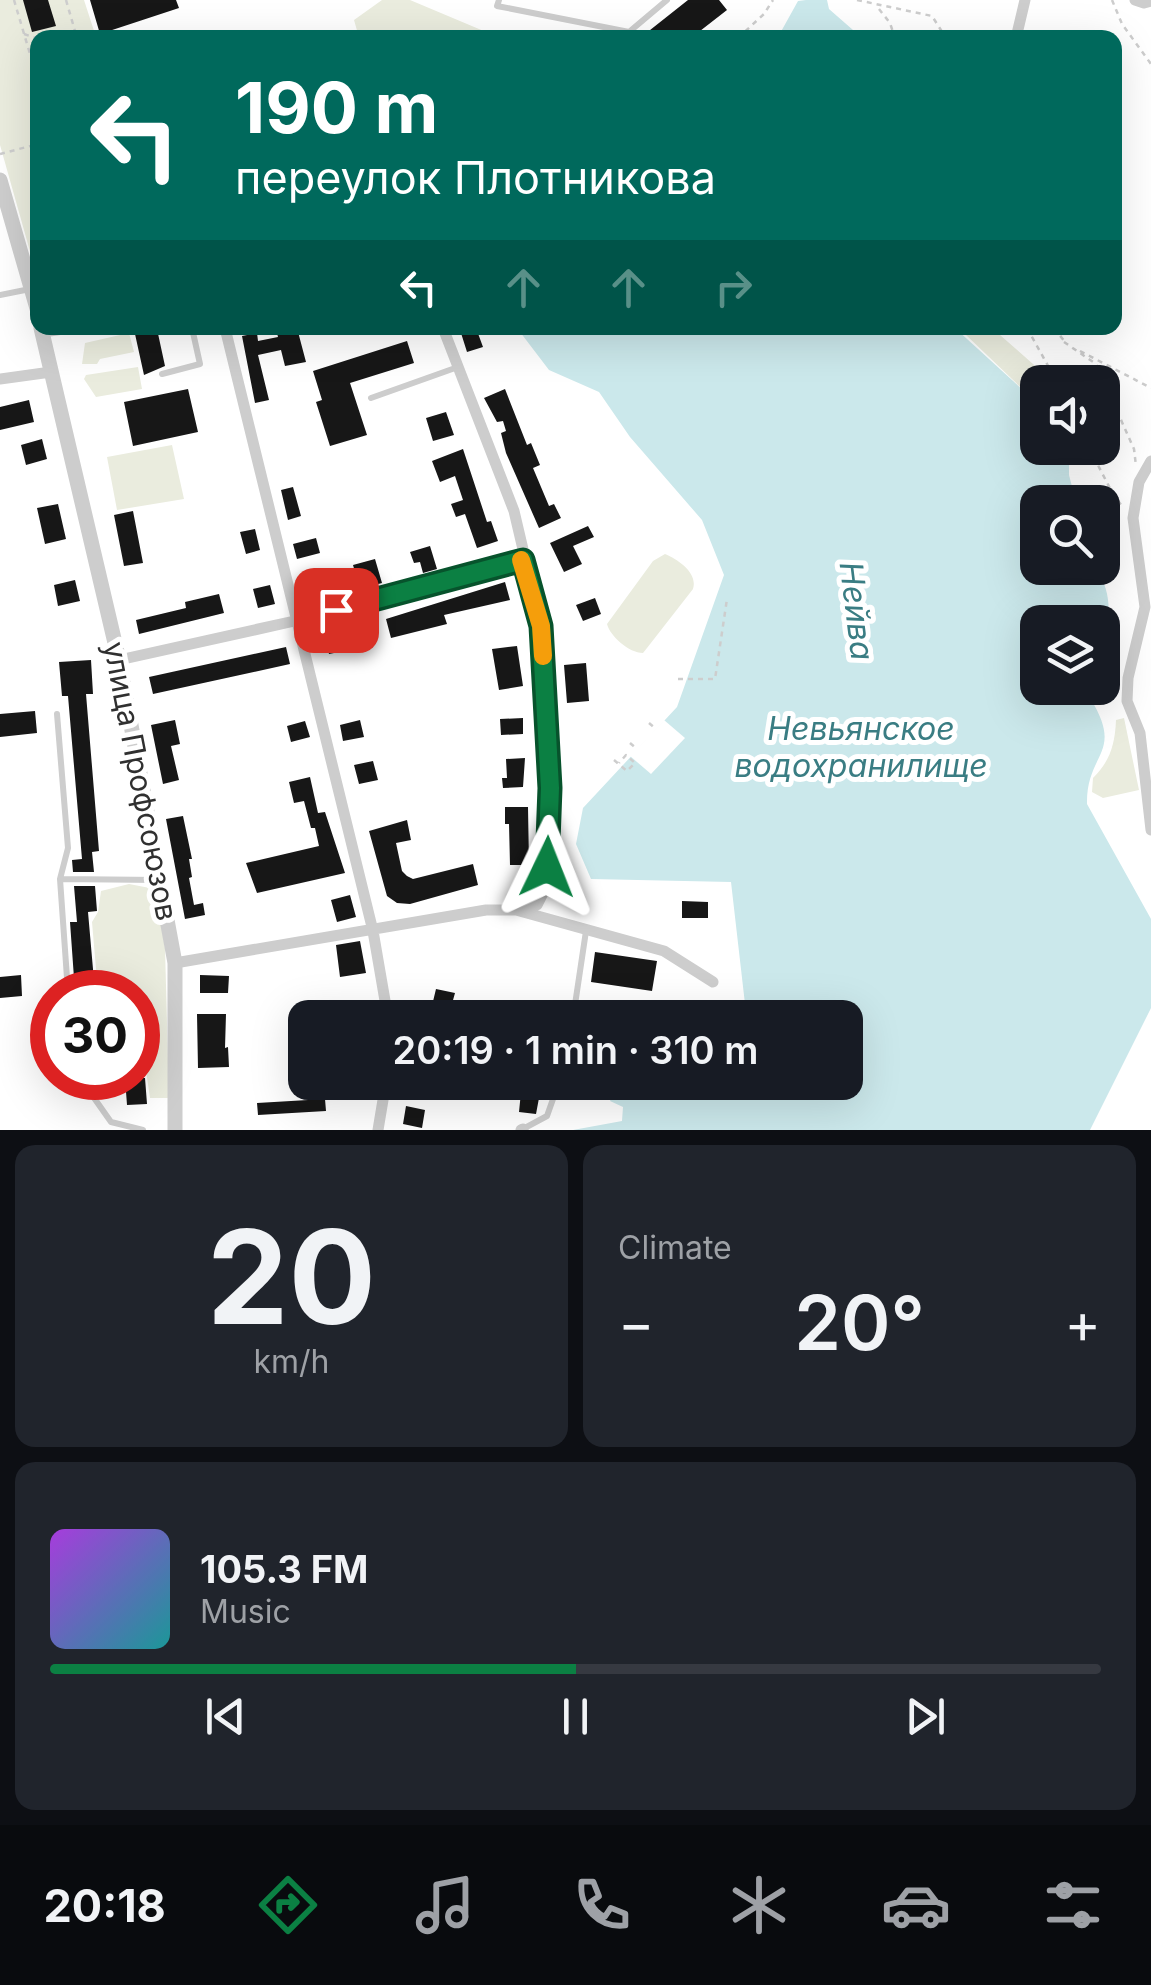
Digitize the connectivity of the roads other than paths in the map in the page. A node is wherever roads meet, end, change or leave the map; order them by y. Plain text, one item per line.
1 (498, 0) edge
2 (666, 0) edge
3 (1025, 0) edge
4 (619, 30) edge
5 (631, 30) edge
6 (1018, 30) edge
7 (0, 180) edge
8 (30, 282) edge
9 (30, 289) edge
10 (0, 294) edge
11 (43, 335) edge
12 (194, 335) edge
13 (227, 335) edge
14 (446, 335) edge
15 (458, 368) junction
16 (51, 372) junction
17 (162, 374) dead end
18 (0, 378) edge
19 (371, 398) dead end
20 (1151, 461) edge
21 (1133, 520) junction
22 (1151, 528) edge
23 (523, 560) junction
24 (298, 620) junction
25 (119, 660) junction
26 (56, 714) dead end
27 (1151, 830) edge
28 (60, 879) junction
29 (160, 880) junction
30 (516, 910) junction
31 (373, 930) junction
32 (586, 930) junction
33 (175, 964) junction
34 (66, 970) edge
35 (713, 982) dead end
36 (385, 1000) edge
37 (576, 1000) edge
38 (96, 1100) edge
39 (383, 1100) edge
40 (552, 1100) edge
41 (137, 1129) edge
42 (175, 1130) edge
43 (378, 1130) edge
44 (522, 1130) edge

1 - 4 lane
2 - 5 lane
3 - 6 street
7 - 8 street
9 - 10 lane
11 - 16 street, улица Профсоюзов
12 - 17 lane
13 - 24 street
14 - 15 street
15 - 19 lane
15 - 23 street
16 - 18 street
16 - 25 street, улица Профсоюзов
20 - 21 street
21 - 22 street
21 - 27 street
23 - 24 street
23 - 30 street
24 - 25 street
24 - 31 street
25 - 29 street, улица Профсоюзов
26 - 28 lane
28 - 29 lane
28 - 34 lane
29 - 33 street, улица Профсоюзов
30 - 31 street
30 - 32 street
31 - 33 street
31 - 36 street
32 - 35 street
32 - 37 lane
33 - 42 street, улица Профсоюзов
38 - 41 lane
39 - 43 street
40 - 44 lane

